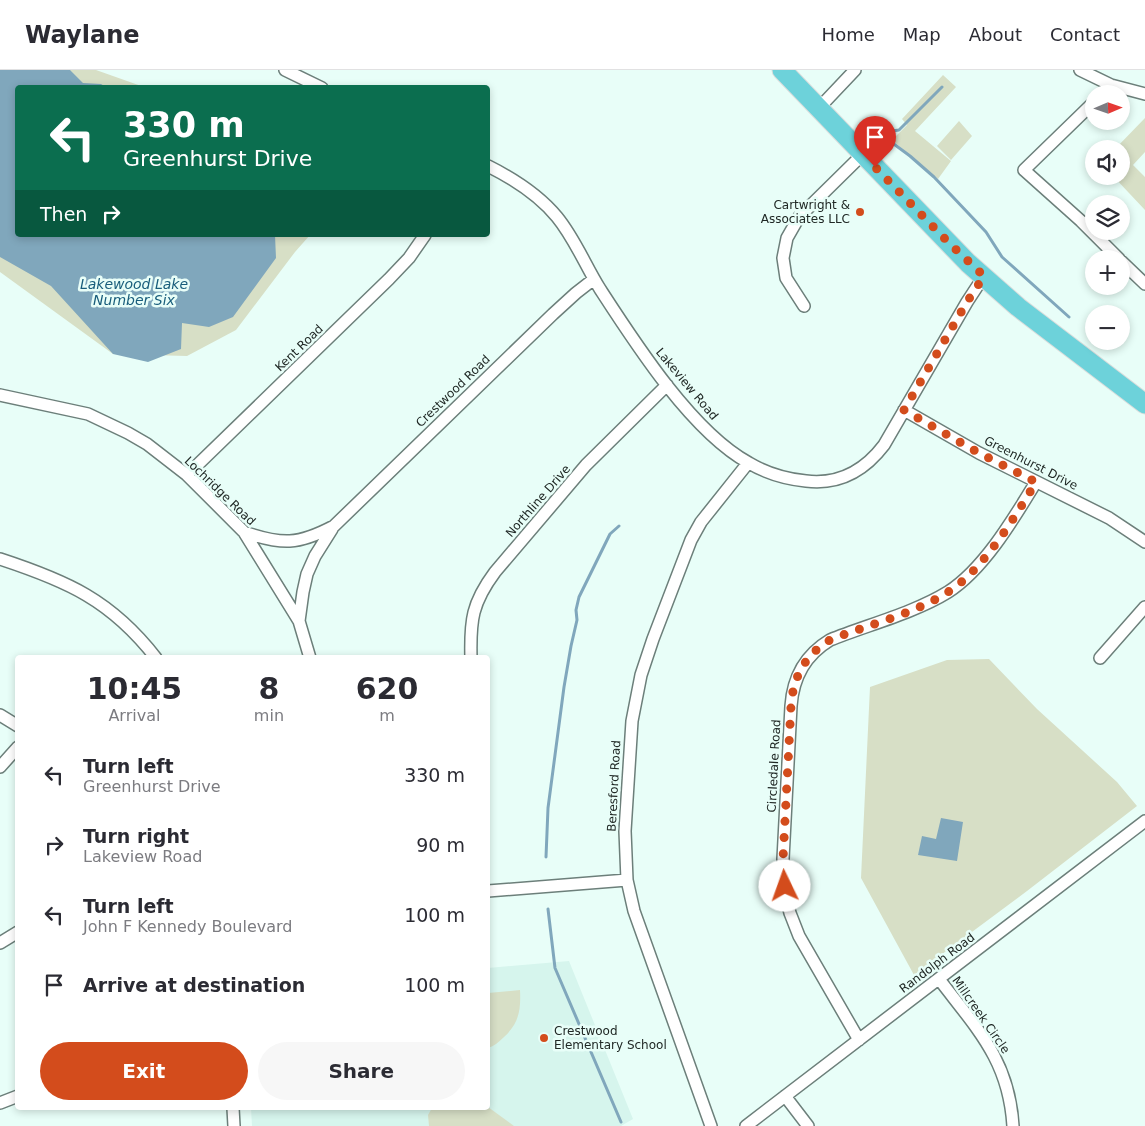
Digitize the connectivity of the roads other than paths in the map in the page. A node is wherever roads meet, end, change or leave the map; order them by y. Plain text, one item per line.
1 (285, 70) edge
2 (782, 70) edge
3 (855, 70) edge
4 (1080, 70) edge
5 (316, 85) edge
6 (1111, 85) edge
7 (1130, 90) edge
8 (1145, 94) edge
9 (819, 108) junction
10 (1085, 111) edge
11 (863, 154) junction
12 (490, 167) edge
13 (424, 237) edge
14 (1110, 250) edge
15 (1130, 270) edge
16 (984, 276) junction
17 (594, 279) junction
18 (1145, 284) edge
19 (804, 306) dead end
20 (667, 385) junction
21 (0, 395) edge
22 (1145, 404) edge
23 (904, 410) junction
24 (748, 463) junction
25 (187, 475) junction
26 (1036, 482) junction
27 (334, 526) junction
28 (244, 532) junction
29 (1145, 542) edge
30 (0, 559) edge
31 (1145, 607) edge
32 (299, 621) junction
33 (153, 655) edge
34 (309, 655) edge
35 (471, 655) edge
36 (1100, 658) dead end
37 (0, 714) edge
38 (15, 724) edge
39 (15, 750) edge
40 (0, 767) edge
41 (1145, 821) edge
42 (627, 880) junction
43 (490, 890) edge
44 (15, 934) edge
45 (0, 943) edge
46 (939, 979) junction
47 (859, 1040) junction
48 (785, 1096) junction
49 (15, 1097) edge
50 (0, 1103) edge
51 (233, 1110) edge
52 (234, 1126) edge
53 (711, 1126) edge
54 (746, 1126) edge
55 (808, 1126) edge
56 (1013, 1126) edge

1 - 5 street
2 - 9 main road
3 - 9 street
4 - 6 street
7 - 8 street
9 - 11 main road
10 - 14 street
11 - 16 main road
11 - 19 street
12 - 17 street, Lakeview Road
13 - 25 street, Kent Road
15 - 18 street
16 - 22 main road
16 - 23 street, Lakeview Road
17 - 20 street, Lakeview Road
17 - 27 street, Crestwood Road
20 - 24 street, Lakeview Road
20 - 35 street, Northline Drive
21 - 25 street, Lochridge Road
23 - 24 street, Lakeview Road
23 - 26 street, Greenhurst Drive
24 - 42 street, Beresford Road
25 - 28 street, Lochridge Road
26 - 29 street, Greenhurst Drive
26 - 47 street, Circledale Road
27 - 28 street, Crestwood Road
27 - 32 street, Crestwood Road
28 - 32 street, Lochridge Road
30 - 33 street
31 - 36 street
32 - 34 street, Crestwood Road
37 - 38 street
39 - 40 street
41 - 46 street, Randolph Road
42 - 43 street
42 - 53 street, Beresford Road
44 - 45 street
46 - 47 street, Randolph Road
46 - 56 street, Millcreek Circle
47 - 48 street, Randolph Road
48 - 54 street, Randolph Road
48 - 55 street
49 - 50 street
51 - 52 street

